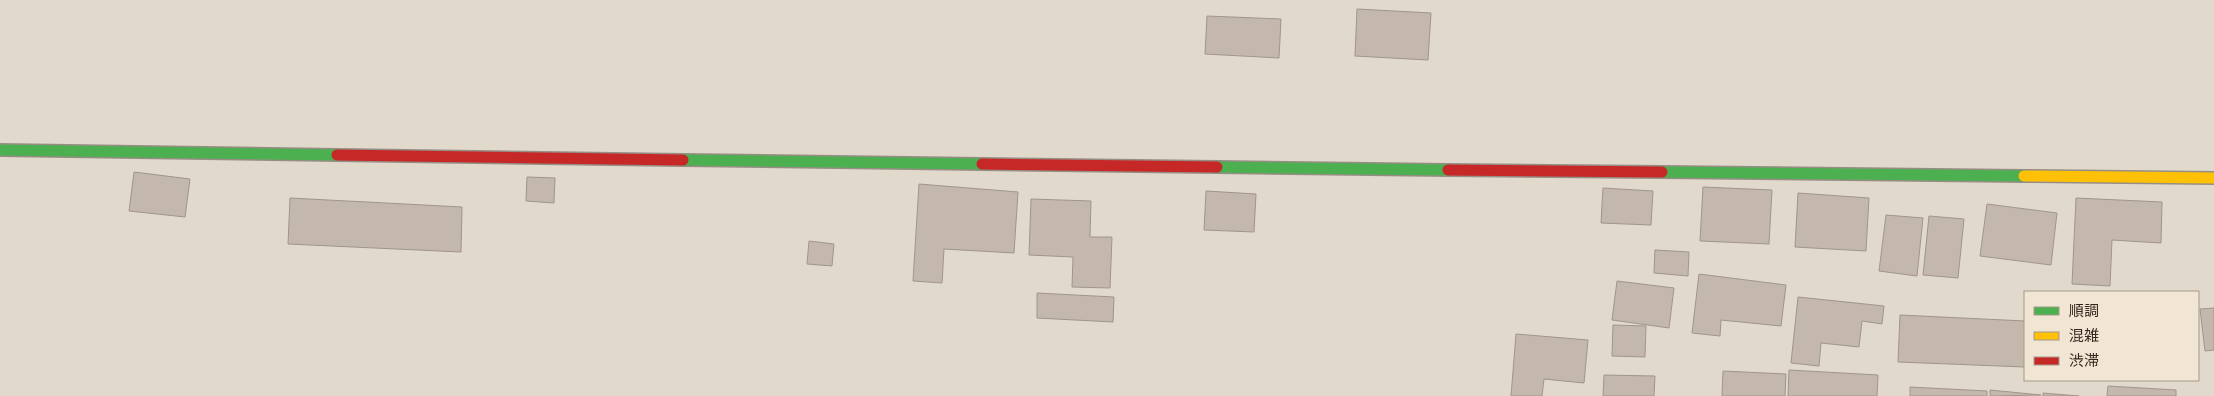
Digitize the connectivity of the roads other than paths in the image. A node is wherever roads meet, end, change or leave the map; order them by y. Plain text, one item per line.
1 (0, 150) edge
2 (2214, 178) edge

1 - 2 street

